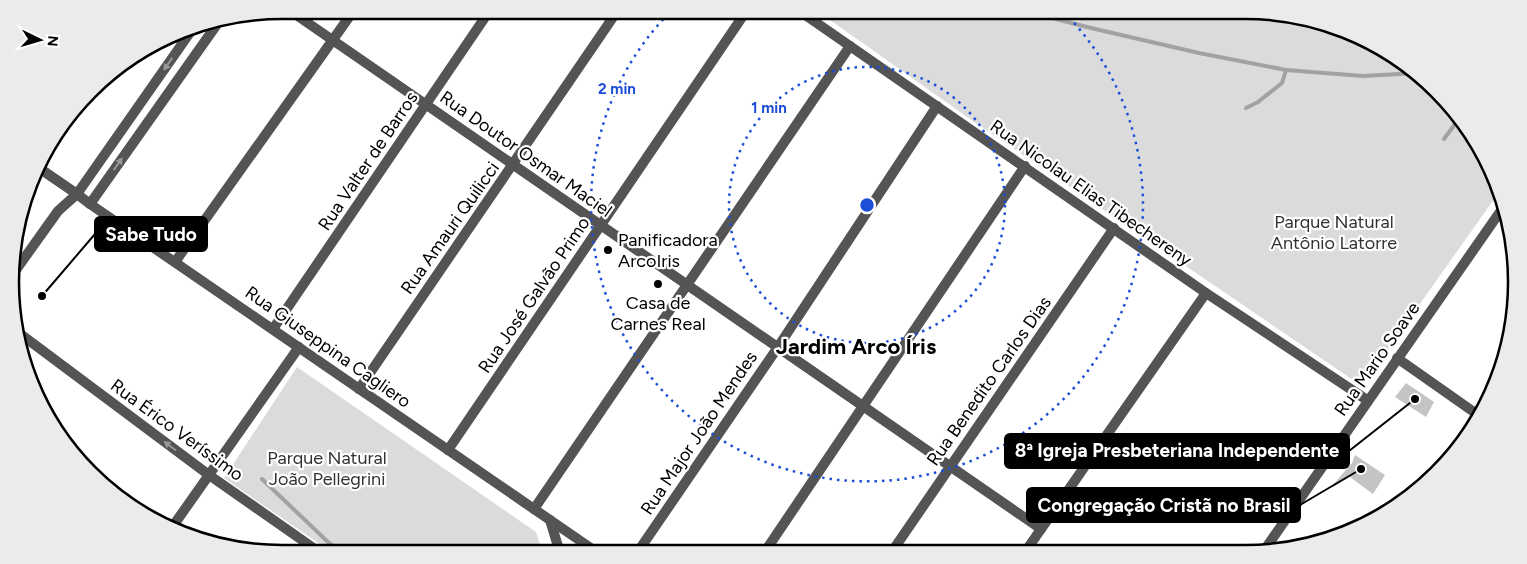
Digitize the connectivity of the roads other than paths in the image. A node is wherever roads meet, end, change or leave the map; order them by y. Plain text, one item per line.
1 (302, 19) edge
2 (348, 19) edge
3 (484, 19) edge
4 (612, 19) edge
5 (741, 19) edge
6 (811, 19) edge
7 (214, 28) edge
8 (187, 37) edge
9 (333, 40) junction
10 (850, 46) junction
11 (426, 105) junction
12 (937, 106) junction
13 (513, 165) junction
14 (1025, 166) junction
15 (44, 171) edge
16 (76, 194) junction
17 (90, 204) junction
18 (1499, 214) edge
19 (601, 226) junction
20 (1114, 228) junction
21 (175, 262) junction
22 (19, 266) edge
23 (688, 285) junction
24 (1206, 293) junction
25 (273, 329) junction
26 (25, 338) edge
27 (299, 347) junction
28 (778, 347) junction
29 (1398, 358) junction
30 (359, 389) junction
31 (1367, 400) junction
32 (864, 406) junction
33 (1474, 412) edge
34 (448, 450) junction
35 (950, 465) junction
36 (209, 475) junction
37 (534, 509) junction
38 (550, 520) junction
39 (176, 522) edge
40 (1041, 529) junction
41 (1268, 544) edge
42 (309, 545) edge
43 (558, 545) edge
44 (586, 545) edge
45 (642, 545) edge
46 (769, 545) edge
47 (896, 545) edge
48 (1030, 545) edge

1 - 9 street, Rua Doutor Osmar Maciel
2 - 9 street
3 - 11 street, Rua Valter de Barros
4 - 13 street, Rua Amauri Quilicci
5 - 19 street, Rua José Galvão Primo
6 - 10 street, Rua Nicolau Elias Tibechereny
17 -> 7 street
8 -> 16 street
9 - 11 street, Rua Doutor Osmar Maciel
9 - 21 street
10 - 12 street, Rua Nicolau Elias Tibechereny
10 - 23 street
11 - 13 street, Rua Doutor Osmar Maciel
11 - 25 street, Rua Valter de Barros
12 - 14 street, Rua Nicolau Elias Tibechereny
12 - 28 street, Rua Major João Mendes
13 - 19 street, Rua Doutor Osmar Maciel
13 - 30 street, Rua Amauri Quilicci
14 - 20 street, Rua Nicolau Elias Tibechereny
14 - 32 street
15 - 16 street, Rua Giuseppina Cagliero
16 - 17 street, Rua Giuseppina Cagliero
16 - 22 street
17 - 21 street, Rua Giuseppina Cagliero
18 - 29 street, Rua Mario Soave
19 - 23 street, Rua Doutor Osmar Maciel
19 - 34 street, Rua José Galvão Primo
20 - 24 street, Rua Nicolau Elias Tibechereny
20 - 35 street, Rua Benedito Carlos Dias
21 - 25 street, Rua Giuseppina Cagliero
23 - 28 street, Rua Doutor Osmar Maciel
23 - 37 street
24 - 31 street, Rua Nicolau Elias Tibechereny
24 - 40 street
25 - 27 street, Rua Giuseppina Cagliero
36 -> 26 street, Rua Érico Veríssimo
27 - 30 street, Rua Giuseppina Cagliero
27 - 36 street
28 - 32 street, Rua Doutor Osmar Maciel
28 - 45 street, Rua Major João Mendes
29 - 31 street, Rua Mario Soave
29 - 33 street
30 - 34 street, Rua Giuseppina Cagliero
31 - 41 street, Rua Mario Soave
32 - 35 street, Rua Doutor Osmar Maciel
32 - 46 street
34 - 37 street, Rua Giuseppina Cagliero
35 - 40 street, Rua Doutor Osmar Maciel
35 - 47 street, Rua Benedito Carlos Dias
36 - 39 street
36 - 42 street, Rua Érico Veríssimo
37 - 38 street, Rua Giuseppina Cagliero
38 - 43 street
38 - 44 street, Rua Giuseppina Cagliero
40 - 48 street

